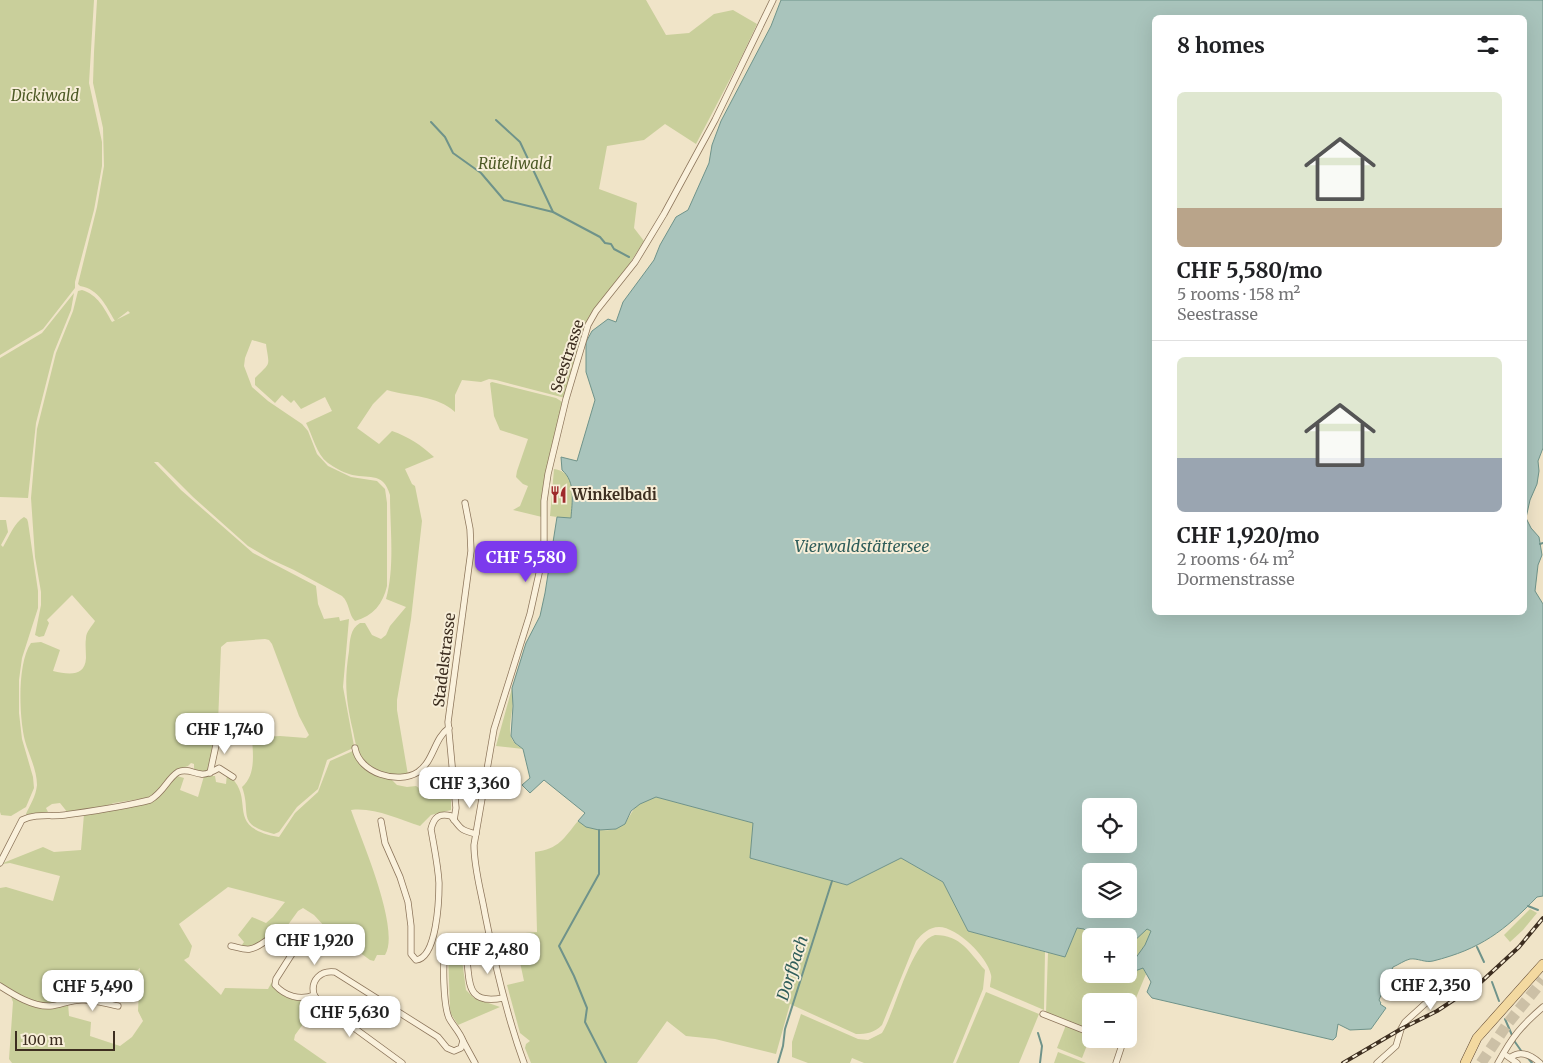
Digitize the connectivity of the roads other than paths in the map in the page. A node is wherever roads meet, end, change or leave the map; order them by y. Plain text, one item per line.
1 (773, 0) edge
2 (465, 503) dead end
3 (449, 728) junction
4 (219, 731) dead end
5 (355, 748) dead end
6 (210, 773) junction
7 (233, 777) dead end
8 (454, 820) junction
9 (381, 821) dead end
10 (476, 834) junction
11 (0, 863) edge
12 (231, 946) dead end
13 (1543, 964) edge
14 (1464, 974) dead end
15 (0, 986) edge
16 (314, 995) junction
17 (503, 998) junction
18 (118, 1006) dead end
19 (1543, 1007) edge
20 (1043, 1014) dead end
21 (1082, 1029) edge
22 (1483, 1031) junction
23 (464, 1041) junction
24 (1121, 1048) edge
25 (1503, 1054) junction
26 (1511, 1058) junction
27 (402, 1063) edge
28 (475, 1063) edge
29 (524, 1063) edge
30 (1116, 1063) edge
31 (1377, 1063) edge
32 (1465, 1063) edge
33 (1472, 1063) edge
34 (1498, 1063) edge
35 (1517, 1063) edge
36 (1540, 1063) edge

1 - 10 street, Seestrasse
2 - 3 street, Stadelstrasse
3 - 5 street
3 - 8 street, Stadelstrasse
4 - 6 street
6 - 7 street
6 - 11 street
8 - 9 street
8 - 10 street
10 - 17 street
12 - 16 street
13 - 22 main road
14 - 31 street
15 - 18 street
16 - 23 street
16 - 27 street
17 - 23 street
17 - 29 street
19 - 25 street
20 - 21 street
22 - 32 main road
22 - 33 main road
23 - 28 street
24 - 30 street
25 - 26 street
25 - 34 street
26 - 35 street
26 - 36 street

